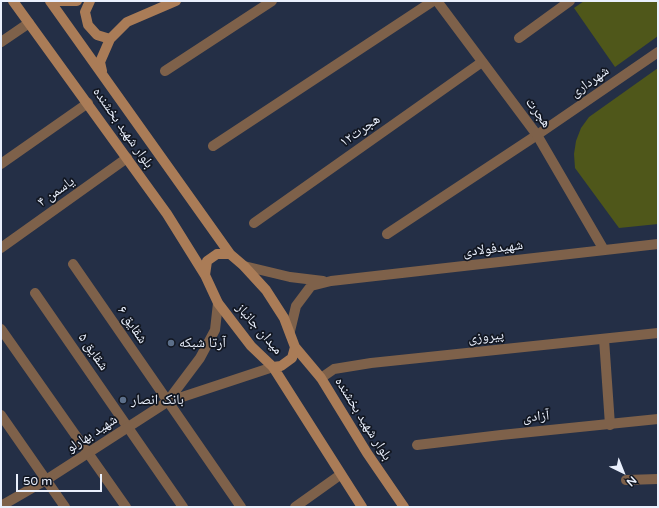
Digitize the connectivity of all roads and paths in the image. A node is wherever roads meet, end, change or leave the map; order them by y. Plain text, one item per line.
1 (13, 1) edge
2 (50, 1) edge
3 (60, 1) edge
4 (77, 1) edge
5 (90, 1) edge
6 (176, 1) edge
7 (272, 1) edge
8 (433, 1) edge
9 (437, 1) edge
10 (570, 1) edge
11 (29, 23) junction
12 (519, 38) dead end
13 (110, 39) junction
14 (1, 42) edge
15 (658, 52) edge
16 (482, 62) junction
17 (165, 71) dead end
18 (104, 75) junction
19 (88, 103) junction
20 (537, 135) junction
21 (214, 146) dead end
22 (126, 158) junction
23 (1, 164) edge
24 (254, 223) dead end
25 (387, 234) dead end
26 (658, 244) edge
27 (1, 248) edge
28 (604, 250) junction
29 (230, 254) junction
30 (73, 264) dead end
31 (244, 266) junction
32 (205, 275) junction
33 (331, 281) junction
34 (34, 293) dead end
35 (218, 303) junction
36 (1, 329) edge
37 (290, 331) junction
38 (658, 333) edge
39 (604, 339) junction
40 (295, 347) junction
41 (273, 367) junction
42 (320, 378) junction
43 (167, 402) junction
44 (1, 415) edge
45 (658, 419) edge
46 (610, 425) junction
47 (128, 427) junction
48 (417, 445) dead end
49 (88, 453) junction
50 (340, 475) junction
51 (658, 479) edge
52 (46, 480) junction
53 (626, 480) dead end
54 (33, 489) junction
55 (2, 504) edge
56 (15, 507) edge
57 (65, 507) edge
58 (126, 507) edge
59 (183, 507) edge
60 (241, 507) edge
61 (295, 507) edge
62 (362, 507) edge
63 (404, 507) edge

1 - 11 main road, بلوار شهید بخشنده
2 - 18 main road, بلوار شهید بخشنده
3 - 4 main road
5 - 13 main road
6 - 13 main road
7 - 17 street
8 - 21 street
9 - 16 street, هجرت
10 - 12 street
11 - 14 street
11 - 19 main road, بلوار شهید بخشنده
13 - 18 main road
15 - 20 street, شهرداری
16 - 20 street, هجرت
16 - 24 street, هجرت۱۲
18 - 29 main road, بلوار شهید بخشنده
19 - 22 main road, بلوار شهید بخشنده
19 - 23 street
20 - 25 street, شهرداری
20 - 28 street, هجرت
22 - 27 street, یاسمن ۴
22 - 32 main road, بلوار شهید بخشنده
26 - 28 street, شهیدفولادی
28 - 33 street, شهیدفولادی
29 - 31 main road, میدان جانباز
29 - 32 main road
30 - 43 street, شقایق ۶
31 - 33 street
31 - 37 main road, میدان جانباز
32 - 35 main road, میدان جانباز
33 - 37 street
34 - 47 street, شقایق ۵
35 - 41 main road, میدان جانباز
35 - 43 street
36 - 49 street
37 - 40 main road, میدان جانباز
38 - 39 street, پیروزی
39 - 42 street, پیروزی
39 - 46 street
40 - 41 main road, میدان جانباز
40 - 42 main road, بلوار شهید بخشنده
41 - 43 street
41 - 50 main road
42 - 63 main road, بلوار شهید بخشنده
43 - 47 street, شهید بهارلو
43 - 60 street, شقایق ۶
44 - 52 street
45 - 46 street, آزادی
46 - 48 street, آزادی
47 - 49 street, شهید بهارلو
47 - 59 street, شقایق ۵
49 - 52 street, شهید بهارلو
49 - 58 street
50 - 61 street
50 - 62 main road
51 - 53 street
52 - 54 street, شهید بهارلو
52 - 57 street
54 - 55 street
54 - 56 street

